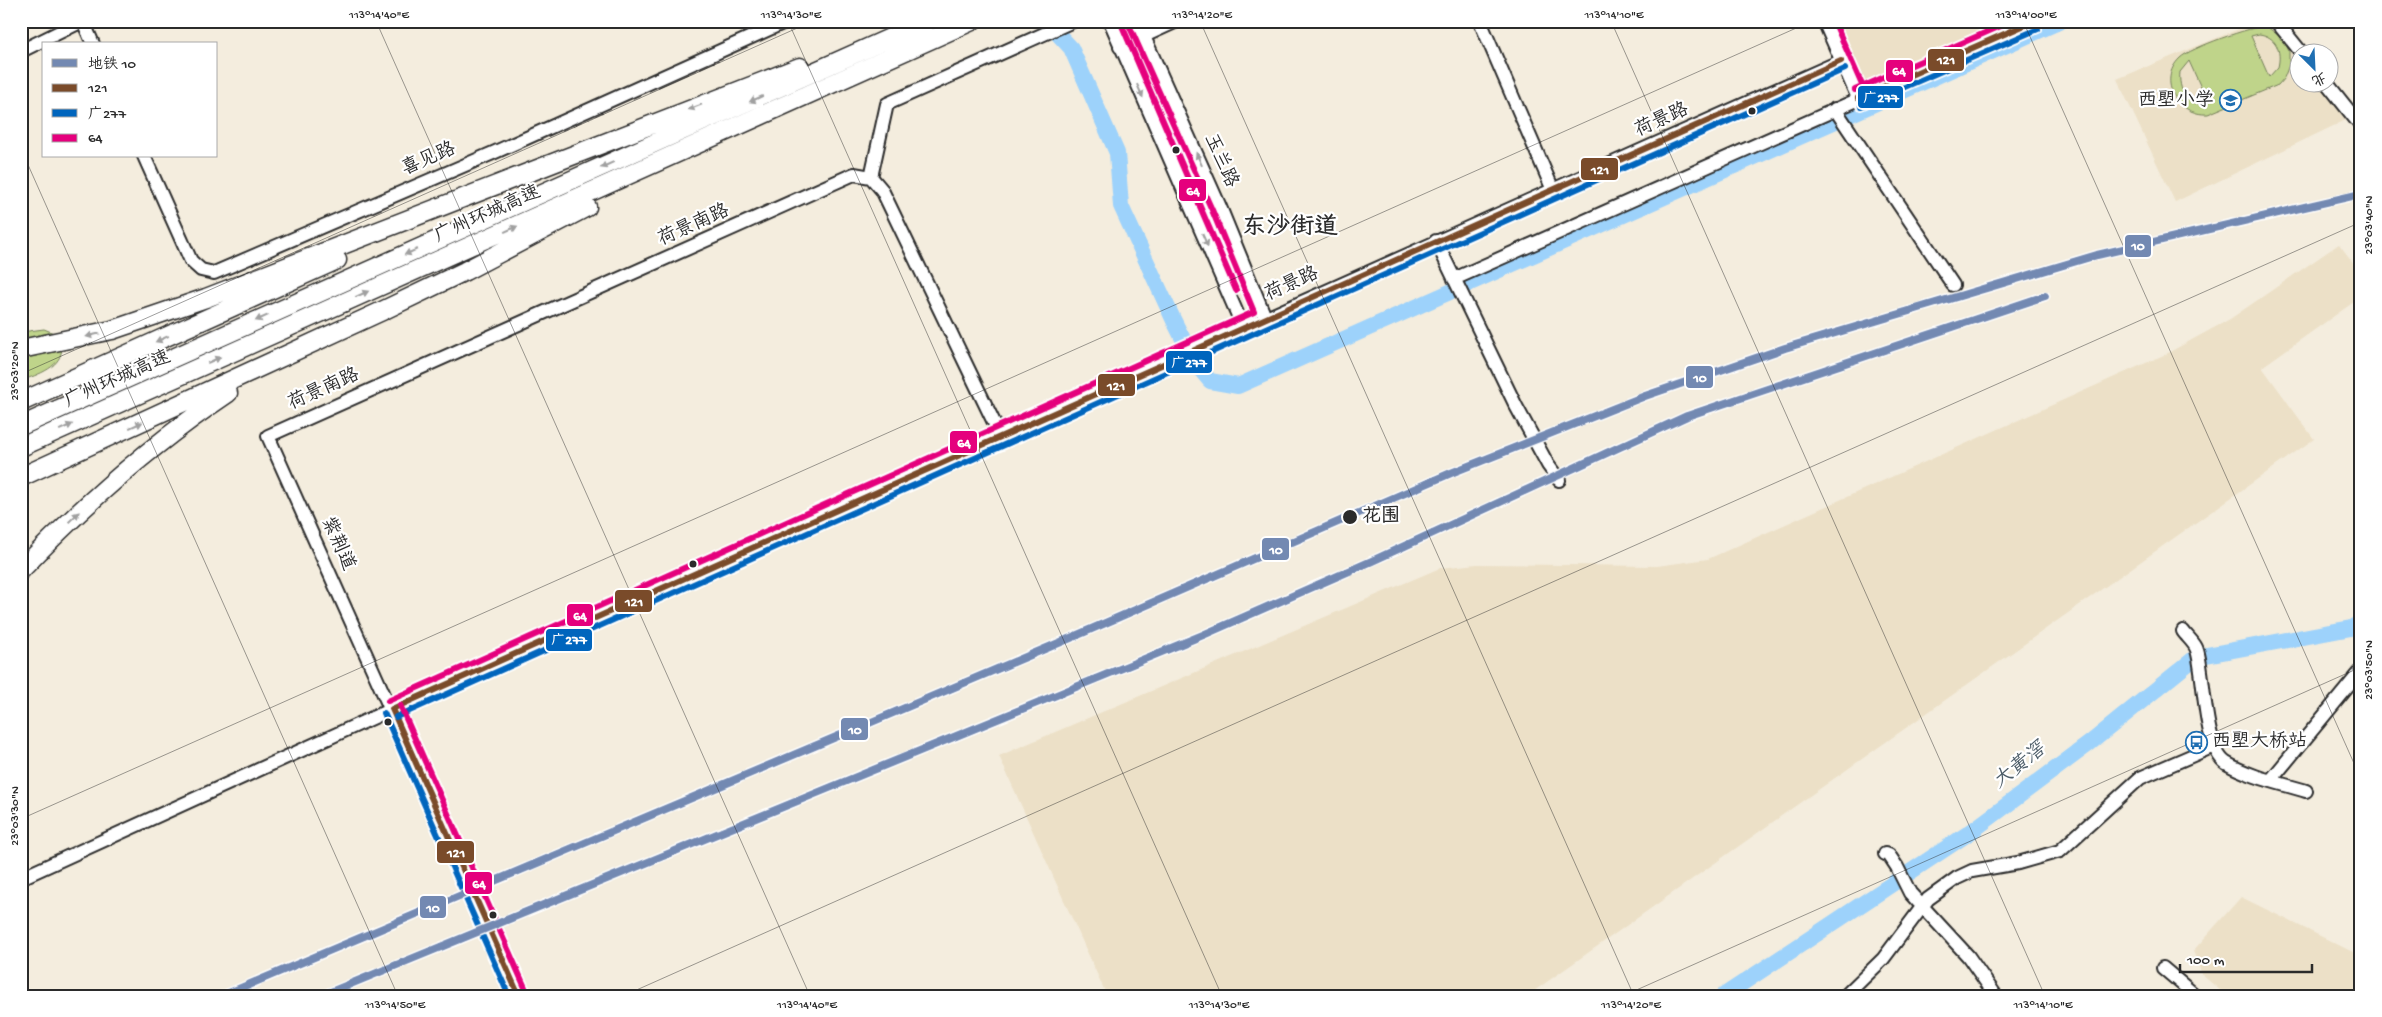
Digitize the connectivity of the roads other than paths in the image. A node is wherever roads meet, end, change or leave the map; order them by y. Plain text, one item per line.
1 (83, 21) edge
2 (786, 21) edge
3 (920, 21) edge
4 (928, 21) edge
5 (972, 21) edge
6 (1073, 21) edge
7 (1110, 21) edge
8 (1136, 21) edge
9 (1178, 21) edge
10 (1480, 21) edge
11 (1824, 21) edge
12 (2035, 21) edge
13 (2276, 21) edge
14 (1144, 36) junction
15 (92, 42) edge
16 (2293, 42) edge
17 (1120, 46) junction
18 (21, 52) edge
19 (894, 58) junction
20 (1841, 61) junction
21 (2334, 92) edge
22 (1858, 98) junction
23 (1835, 109) junction
24 (2361, 126) edge
25 (145, 158) edge
26 (566, 158) junction
27 (871, 177) junction
28 (1553, 190) junction
29 (1436, 241) junction
30 (1454, 280) junction
31 (1953, 285) dead end
32 (1265, 317) junction
33 (1243, 327) junction
34 (311, 345) junction
35 (21, 348) edge
36 (21, 402) edge
37 (21, 426) edge
38 (268, 436) joint
39 (1001, 437) junction
40 (21, 447) edge
41 (21, 477) edge
42 (1559, 480) dead end
43 (21, 570) edge
44 (2183, 631) dead end
45 (2361, 671) edge
46 (392, 709) junction
47 (2214, 746) junction
48 (2270, 780) junction
49 (2306, 791) dead end
50 (1885, 854) dead end
51 (21, 878) edge
52 (1922, 905) junction
53 (2163, 968) dead end
54 (519, 996) edge
55 (1845, 996) edge
56 (1996, 996) edge
57 (2196, 996) edge

1 - 15 street
1 - 18 street
2 - 25 street, 喜见路
3 -> 26 highway
4 -> 37 highway, 广州环城高速
5 - 19 highway, 广州环城高速
6 - 27 street
7 - 17 street
8 - 14 street, 玉兰路
9 - 14 street
10 - 28 street
11 - 20 street
12 - 22 street
13 - 16 street
14 - 17 street
32 -> 14 street, 玉兰路
17 -> 33 street
19 - 34 highway
40 -> 19 highway, 广州环城高速
20 - 22 street
20 - 28 street, 荷景路
21 - 24 street
22 - 23 street
23 - 30 street
23 - 31 street
26 -> 35 highway
26 -> 36 highway
27 - 38 street, 荷景南路
27 - 39 street
28 - 29 street, 荷景路
29 - 30 street
29 - 32 street, 荷景路
30 - 42 street
32 - 33 street, 荷景路
33 - 39 street, 荷景路
41 -> 34 highway
43 -> 34 highway
38 - 46 street, 紫荆道
39 - 46 street, 荷景路
44 - 47 street
45 - 48 street
46 - 51 street, 荷景路
46 - 54 street, 紫荆道
47 - 48 street
47 - 52 street
48 - 49 street
50 - 52 street
52 - 55 street
52 - 56 street
53 - 57 street

